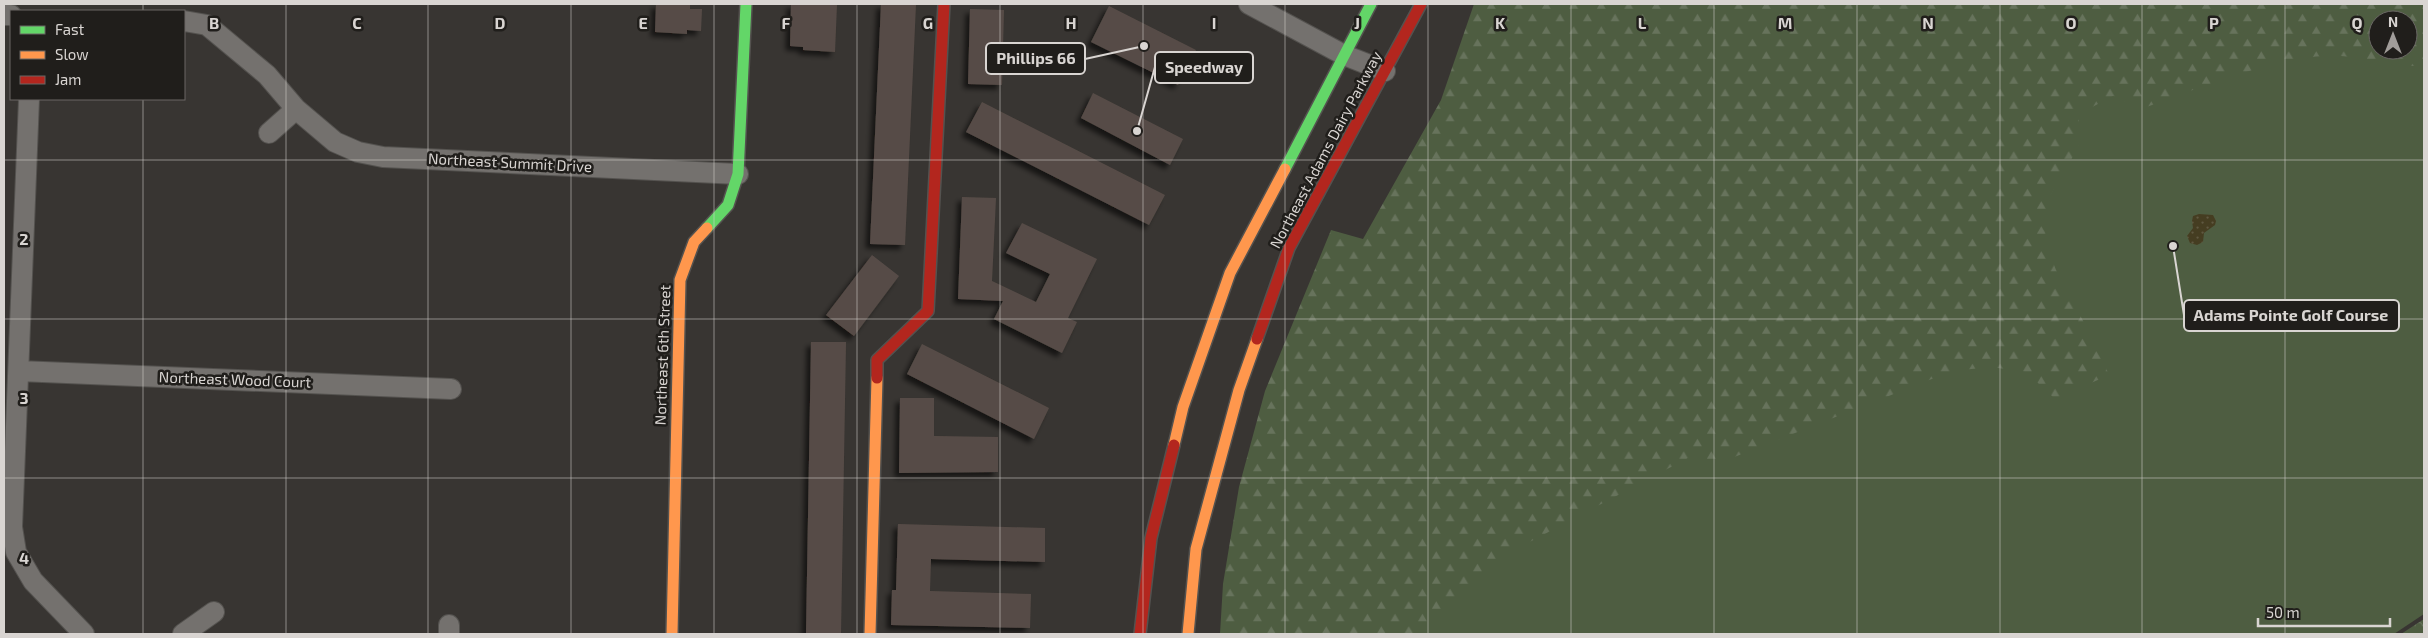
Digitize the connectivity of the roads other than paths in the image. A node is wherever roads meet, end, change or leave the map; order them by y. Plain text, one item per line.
1 (746, 4) edge
2 (944, 4) edge
3 (1248, 4) edge
4 (1371, 4) edge
5 (1421, 4) edge
6 (185, 21) edge
7 (1344, 55) junction
8 (1384, 71) junction
9 (29, 100) edge
10 (296, 109) junction
11 (269, 133) dead end
12 (738, 174) junction
13 (19, 371) junction
14 (451, 389) dead end
15 (214, 612) dead end
16 (84, 634) edge
17 (183, 634) edge
18 (672, 634) edge
19 (870, 634) edge
20 (1140, 634) edge
21 (1188, 634) edge

1 - 12 main road, Northeast 6th Street
2 - 19 main road
3 - 7 street
4 - 7 main road, Northeast Adams Dairy Parkway
5 - 8 main road, Northeast Adams Dairy Parkway
6 - 10 street, Northeast Summit Drive
7 - 8 street
7 - 20 main road, Northeast Adams Dairy Parkway
8 - 21 main road, Northeast Adams Dairy Parkway
9 - 13 street
10 - 11 street
10 - 12 street, Northeast Summit Drive
12 - 18 main road, Northeast 6th Street
13 - 14 street, Northeast Wood Court
13 - 16 street
15 - 17 street

